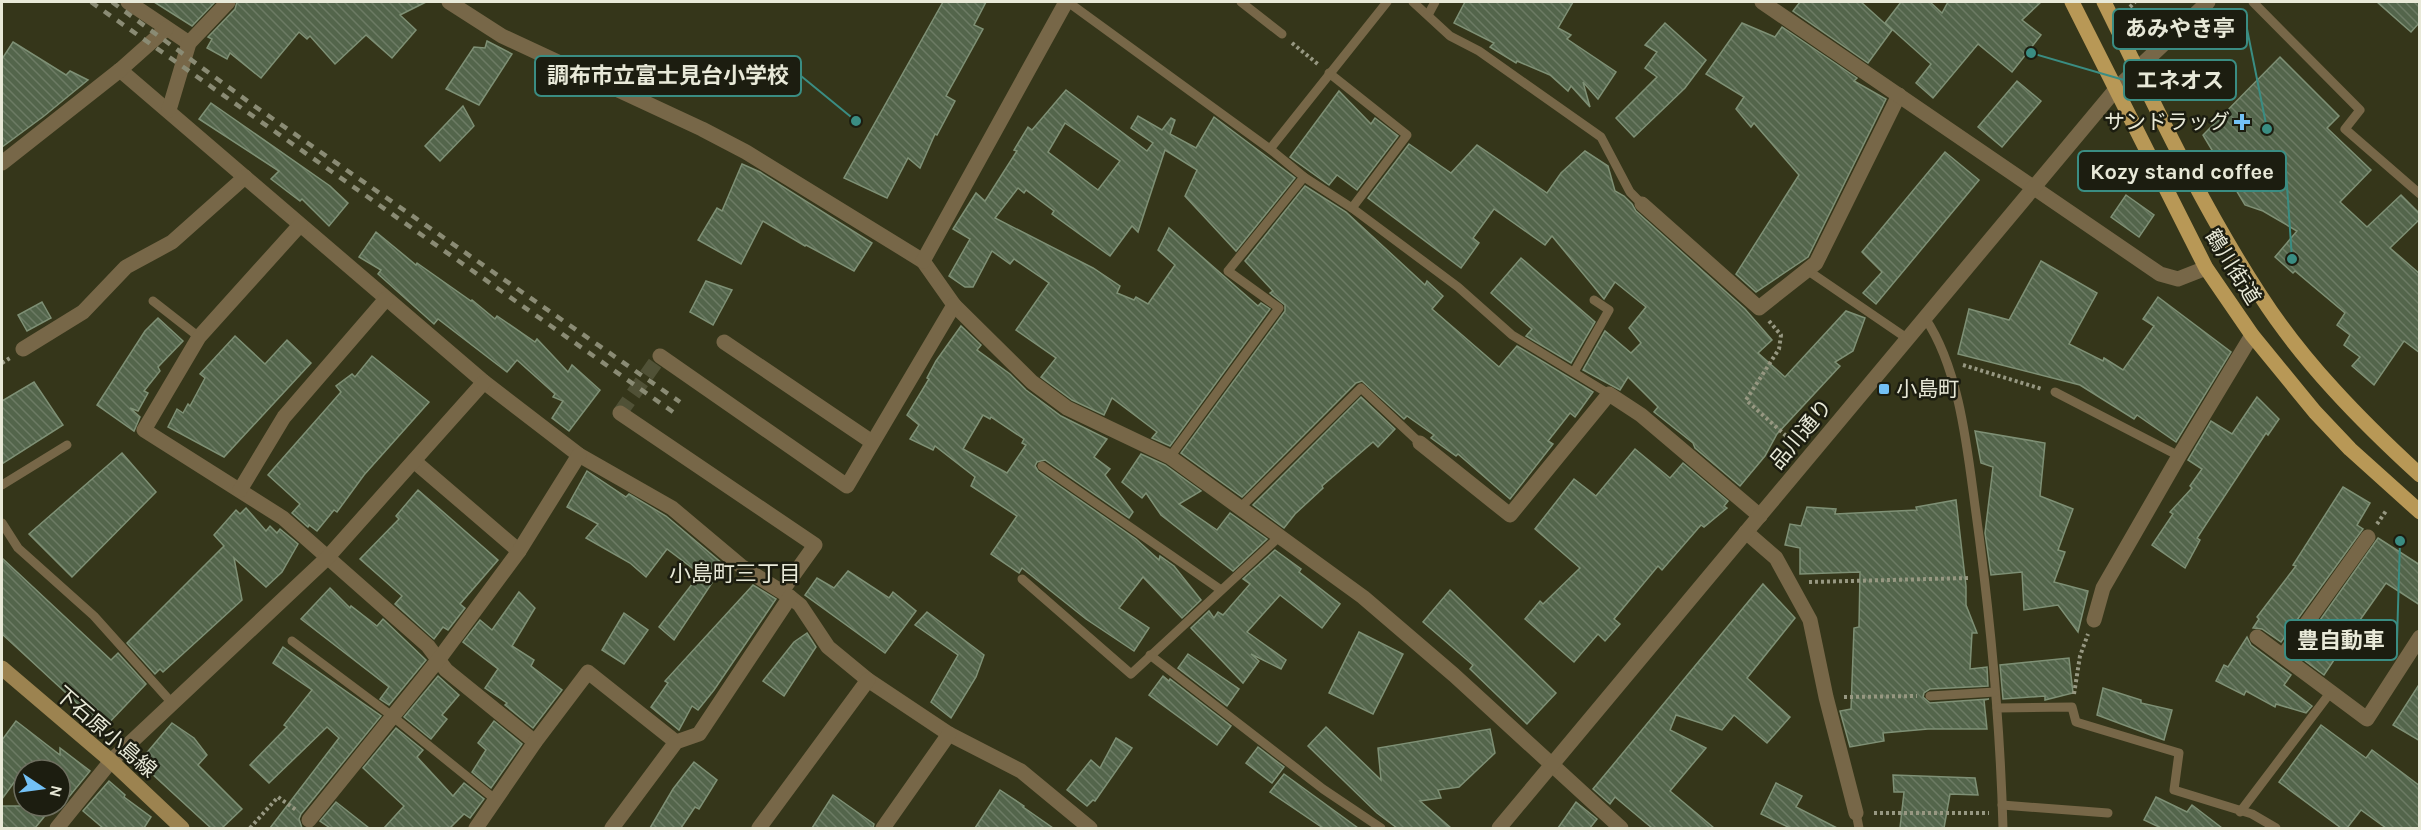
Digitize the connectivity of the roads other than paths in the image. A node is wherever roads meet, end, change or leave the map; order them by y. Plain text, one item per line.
1 (128, 2) edge
2 (228, 2) edge
3 (449, 2) edge
4 (1067, 2) edge
5 (1241, 2) edge
6 (1387, 2) edge
7 (1413, 2) edge
8 (1436, 2) edge
9 (1762, 2) edge
10 (2072, 2) edge
11 (2104, 2) edge
12 (2208, 2) edge
13 (2253, 2) edge
14 (1428, 15) junction
15 (166, 29) junction
16 (1282, 34) road end
17 (189, 43) junction
18 (120, 70) junction
19 (2137, 70) junction
20 (1329, 73) junction
21 (2116, 89) junction
22 (1899, 95) junction
23 (169, 110) junction
24 (1270, 149) junction
25 (2, 163) edge
26 (245, 177) junction
27 (1304, 177) junction
28 (2033, 189) junction
29 (2420, 194) edge
30 (1642, 204) joint
31 (1352, 208) junction
32 (300, 225) junction
33 (923, 261) junction
34 (2206, 268) junction
35 (1807, 270) junction
36 (386, 298) junction
37 (153, 300) dead end
38 (1594, 300) dead end
39 (954, 305) junction
40 (1925, 318) junction
41 (2252, 335) junction
42 (199, 337) junction
43 (1908, 339) junction
44 (724, 342) dead end
45 (23, 349) dead end
46 (660, 356) dead end
47 (1574, 372) junction
48 (484, 382) junction
49 (2055, 392) road end
50 (1609, 394) junction
51 (620, 413) dead end
52 (872, 442) junction
53 (1420, 443) joint
54 (67, 445) dead end
55 (579, 455) junction
56 (2179, 456) junction
57 (1170, 457) junction
58 (414, 461) junction
59 (1042, 466) dead end
60 (2420, 475) edge
61 (2, 485) edge
62 (240, 490) junction
63 (1241, 507) junction
64 (2420, 512) edge
65 (1760, 516) junction
66 (2, 524) edge
67 (1746, 532) junction
68 (1280, 536) junction
69 (2368, 537) dead end
70 (519, 551) junction
71 (327, 558) junction
72 (1022, 579) dead end
73 (1221, 590) junction
74 (786, 594) junction
75 (2094, 620) road end
76 (2257, 637) dead end
77 (2420, 637) edge
78 (292, 641) dead end
79 (1150, 655) junction
80 (2283, 656) junction
81 (438, 658) junction
82 (2, 668) edge
83 (868, 680) junction
84 (1995, 692) junction
85 (2330, 693) junction
86 (1930, 696) road end
87 (172, 703) junction
88 (1997, 708) junction
89 (392, 716) junction
90 (949, 734) junction
91 (535, 742) junction
92 (676, 742) junction
93 (111, 762) junction
94 (1552, 765) junction
95 (496, 800) junction
96 (2002, 809) junction
97 (2240, 812) junction
98 (2108, 813) dead end
99 (309, 820) road end
100 (1858, 821) edge
101 (57, 828) edge
102 (182, 828) edge
103 (476, 828) edge
104 (612, 828) edge
105 (759, 828) edge
106 (883, 828) edge
107 (1090, 828) edge
108 (1381, 828) edge
109 (1499, 828) edge
110 (1621, 828) edge
111 (2002, 828) edge
112 (2276, 828) edge

1 - 15 street
2 - 17 street
3 - 33 street
4 - 24 lane
4 - 33 street
5 - 16 lane
6 - 20 lane
7 - 14 lane
8 - 14 lane
9 - 22 street
10 - 21 main road, 鶴川街道
11 - 19 main road, 鶴川街道
12 - 19 street, 品川通り
13 - 29 lane
14 - 30 lane
15 - 17 street
15 - 18 street
17 - 23 street
18 - 23 street
18 - 25 street
19 - 21 street, 品川通り
19 - 60 main road, 鶴川街道
20 - 24 lane
20 - 31 lane
21 - 28 street, 品川通り
21 - 34 main road, 鶴川街道
22 - 28 street
22 - 35 street
23 - 26 street
24 - 27 lane
26 - 32 street
26 - 45 street
27 - 31 lane
27 - 57 lane
28 - 34 street
28 - 40 street, 品川通り
30 - 35 street
31 - 47 lane
32 - 36 street
32 - 42 street
33 - 39 street
34 - 41 main road, 鶴川街道
35 - 43 lane
36 - 48 street
36 - 62 street
37 - 42 lane
38 - 47 lane
39 - 52 street
39 - 57 street
40 - 43 street, 品川通り
40 - 84 lane
41 - 56 street
41 - 64 main road, 鶴川街道
42 - 62 street
43 - 65 street, 品川通り
44 - 52 street
46 - 52 street
47 - 50 lane
48 - 55 street
48 - 58 street
49 - 56 lane
50 - 53 street
50 - 65 street
51 - 74 street
53 - 63 lane
54 - 61 lane
55 - 70 street
55 - 74 street
56 - 75 street
57 - 63 street
58 - 70 street
58 - 71 street
59 - 73 lane
62 - 71 street
63 - 68 street
65 - 67 street, 品川通り
66 - 87 lane
67 - 94 street, 品川通り
67 - 100 street
68 - 73 lane
68 - 94 street
69 - 80 street
70 - 81 street
71 - 81 street
71 - 87 street
72 - 79 lane
73 - 79 lane
74 - 83 street
74 - 92 street
76 - 80 street
77 - 85 street
78 - 89 lane
79 - 108 lane
80 - 85 street
81 - 89 street
81 - 91 street
82 - 93 main road, 下石原小島線
83 - 90 street
83 - 105 street
84 - 86 lane
84 - 88 lane
85 - 97 lane
87 - 93 street
88 - 96 lane
88 - 97 lane
89 - 95 lane
89 - 99 street
90 - 106 street
90 - 107 street
91 - 92 street
91 - 95 street
92 - 104 street
93 - 101 street
93 - 102 main road, 下石原小島線
94 - 109 street, 品川通り
94 - 110 street
95 - 103 street
96 - 98 lane
96 - 111 lane
97 - 112 lane

